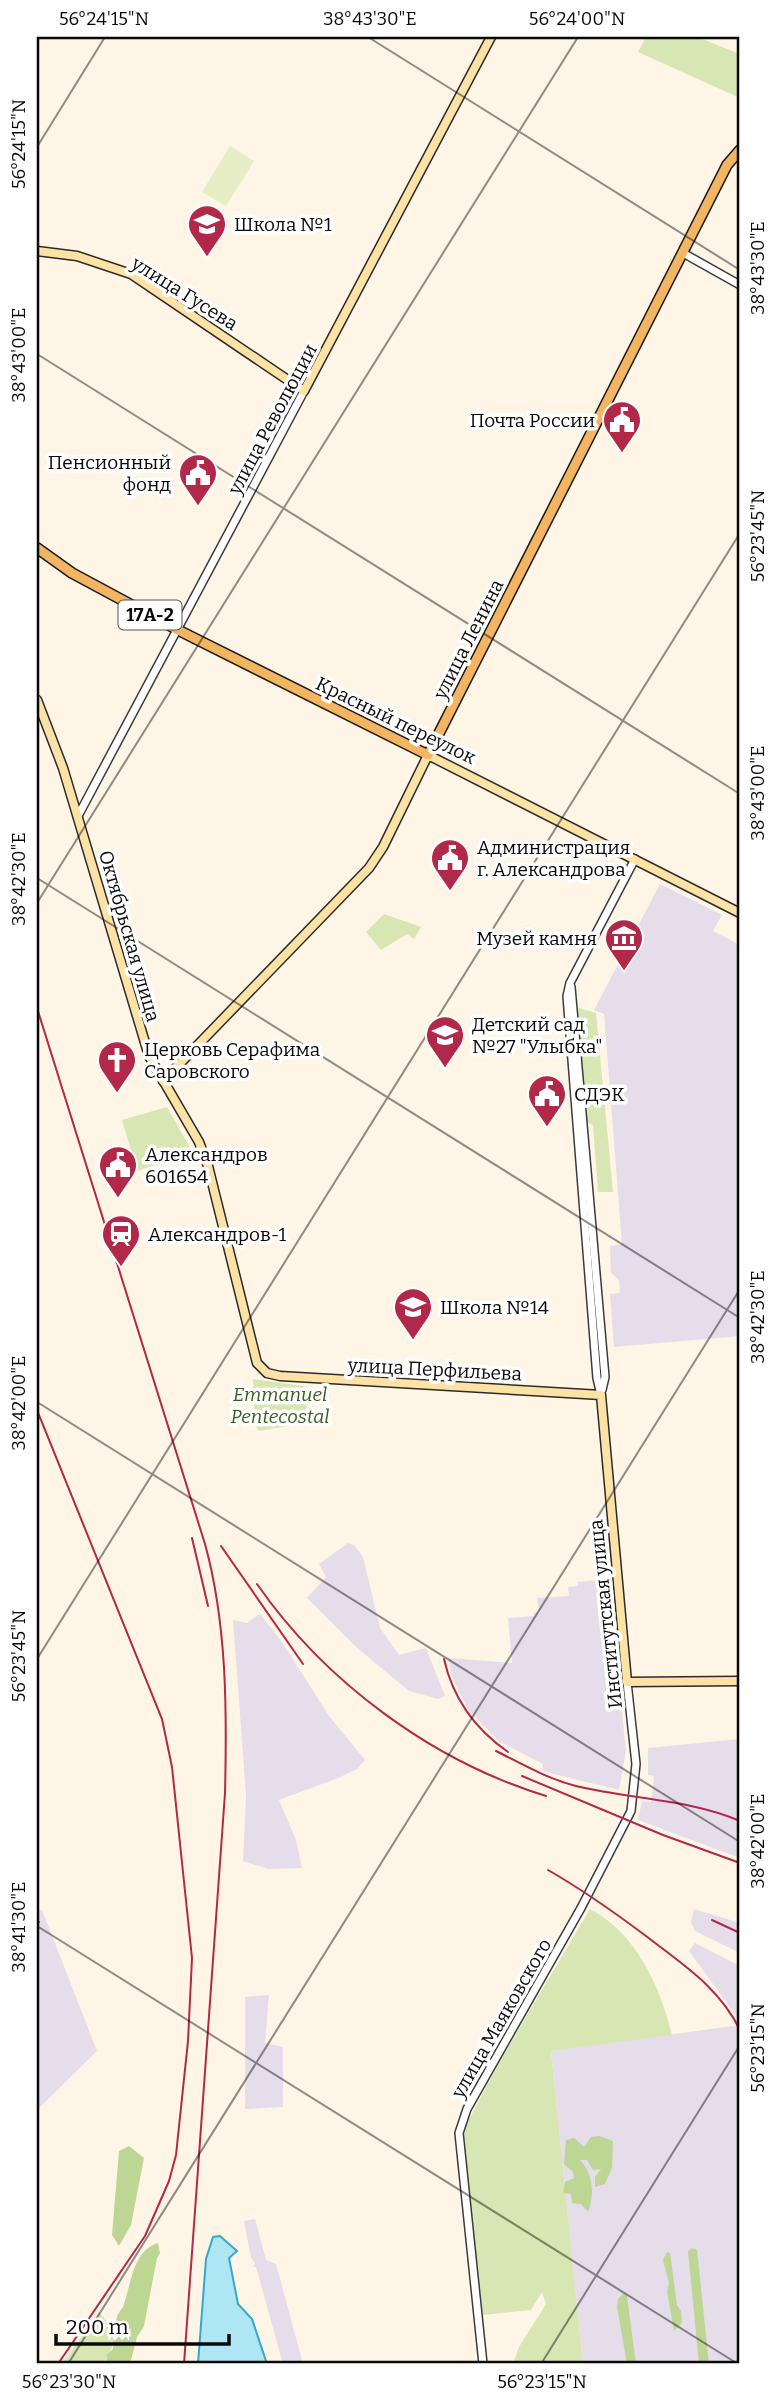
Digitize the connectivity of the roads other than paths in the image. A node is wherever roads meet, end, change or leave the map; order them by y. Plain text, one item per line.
1 (491, 37) edge
2 (740, 150) edge
3 (37, 250) edge
4 (683, 253) junction
5 (740, 285) edge
6 (304, 391) junction
7 (38, 553) edge
8 (178, 630) junction
9 (37, 700) edge
10 (428, 755) junction
11 (78, 816) junction
12 (635, 859) junction
13 (740, 913) edge
14 (163, 1081) junction
15 (267, 1373) joint
16 (601, 1395) junction
17 (740, 1681) edge
18 (627, 1682) junction
19 (624, 1827) joint
20 (483, 2364) edge

1 - 6 main road, улица Революции
2 - 4 main road, улица Ленина
3 - 6 main road, улица Гусева
4 - 5 street
4 - 10 main road, улица Ленина
6 - 8 street, улица Революции
7 - 8 main road, Красный переулок / 17А-2
8 - 10 main road, Красный переулок / 17А-2
8 - 11 street, улица Революции
9 - 11 main road, Октябрьская улица
10 - 12 main road, Красный переулок
10 - 14 main road, улица Ленина
11 - 14 main road, Октябрьская улица
12 - 13 main road, Красный переулок
12 - 16 street, Институтская улица
14 - 15 main road, Октябрьская улица
15 - 16 main road, улица Перфильева
16 - 18 main road, Институтская улица
17 - 18 main road
18 - 19 street, Институтская улица
19 - 20 street, улица Маяковского

